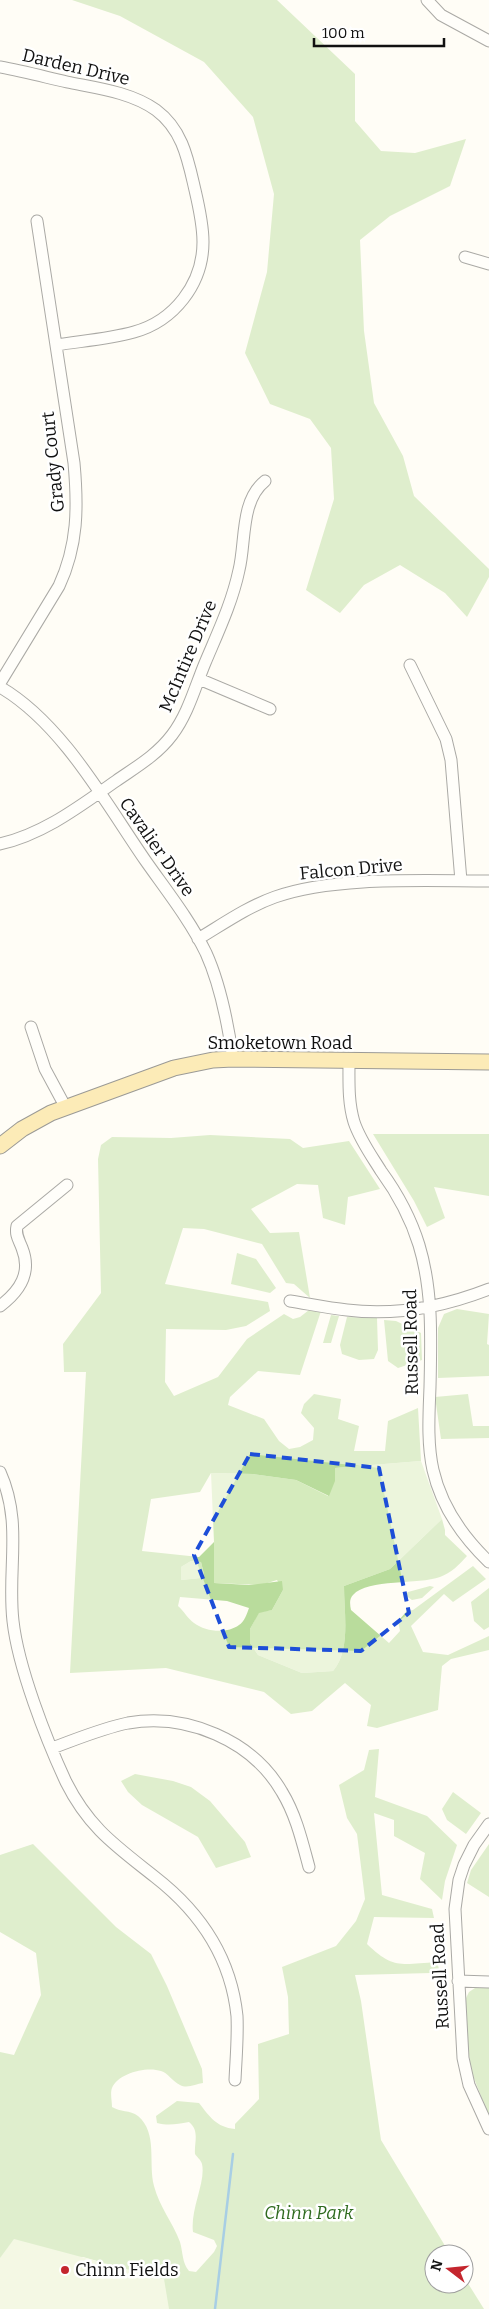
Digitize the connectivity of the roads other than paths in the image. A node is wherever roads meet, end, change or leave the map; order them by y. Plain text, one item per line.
1 (427, 0) edge
2 (489, 41) edge
3 (0, 67) edge
4 (37, 221) dead end
5 (466, 257) dead end
6 (489, 264) edge
7 (56, 345) junction
8 (265, 481) dead end
9 (410, 665) dead end
10 (199, 679) junction
11 (0, 683) edge
12 (0, 687) edge
13 (270, 709) dead end
14 (99, 793) junction
15 (0, 844) edge
16 (461, 881) junction
17 (489, 881) edge
18 (198, 939) junction
19 (31, 1027) dead end
20 (234, 1059) junction
21 (349, 1062) junction
22 (489, 1062) edge
23 (66, 1108) junction
24 (0, 1146) edge
25 (67, 1185) dead end
26 (489, 1289) edge
27 (290, 1301) dead end
28 (0, 1306) edge
29 (430, 1307) junction
30 (0, 1472) edge
31 (489, 1562) edge
32 (52, 1748) junction
33 (489, 1824) edge
34 (309, 1867) dead end
35 (458, 1981) junction
36 (489, 1982) edge
37 (235, 2080) dead end
38 (489, 2129) edge

1 - 2 street
3 - 7 street, Darden Drive
4 - 7 street, Grady Court
5 - 6 street
7 - 11 street, Grady Court
8 - 10 street, McIntire Drive
9 - 16 street
10 - 13 street
10 - 14 street, McIntire Drive
12 - 14 street, Cavalier Drive
14 - 15 street, McIntire Drive
14 - 18 street, Cavalier Drive
16 - 17 street, Falcon Drive
16 - 18 street, Falcon Drive
18 - 20 street, Cavalier Drive
19 - 23 street
20 - 21 main road, Smoketown Road
20 - 23 main road, Smoketown Road
21 - 22 main road, Smoketown Road
21 - 29 street, Russell Road
23 - 24 main road, Smoketown Road
25 - 28 street
26 - 29 street
27 - 29 street
29 - 31 street, Russell Road
30 - 32 street
32 - 34 street
32 - 37 street
33 - 35 street, Russell Road
35 - 36 street
35 - 38 street, Russell Road

